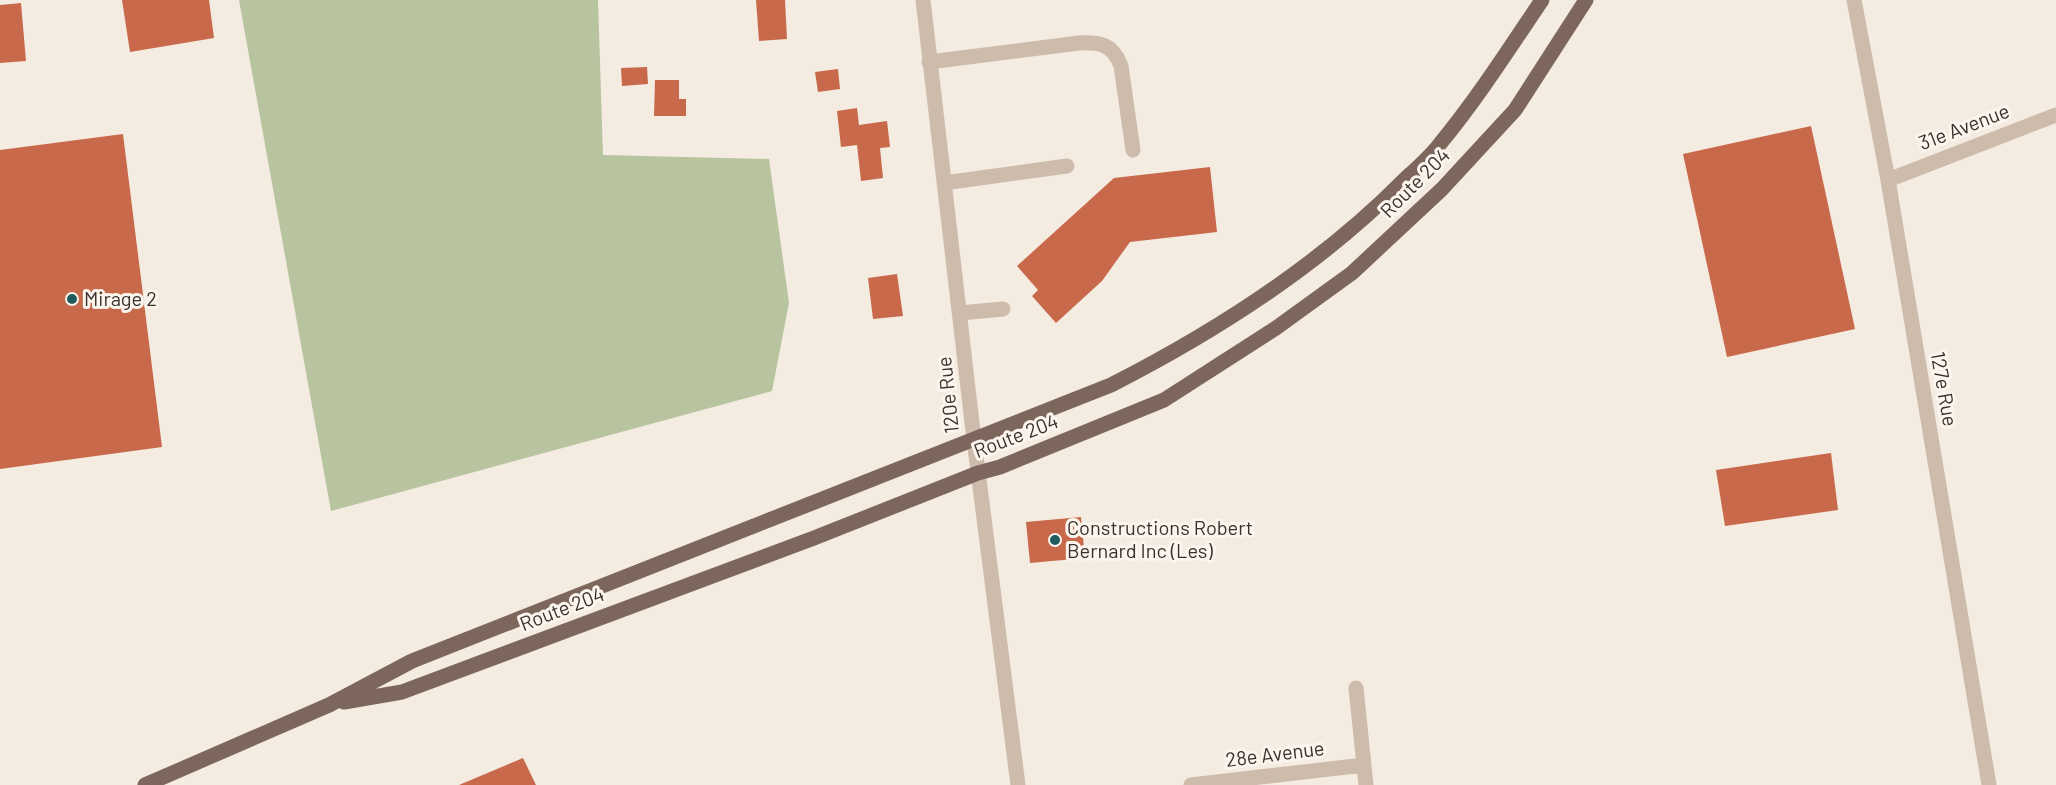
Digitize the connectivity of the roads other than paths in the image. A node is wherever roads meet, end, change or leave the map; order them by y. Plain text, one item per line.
1 (923, 0) edge
2 (1542, 0) edge
3 (1586, 0) edge
4 (1854, 0) edge
5 (929, 62) junction
6 (2056, 115) edge
7 (1133, 150) dead end
8 (1067, 166) dead end
9 (1888, 180) junction
10 (944, 183) junction
11 (1003, 309) dead end
12 (960, 314) junction
13 (974, 440) junction
14 (978, 473) junction
15 (1356, 688) dead end
16 (329, 705) junction
17 (1364, 765) junction
18 (145, 785) edge
19 (1018, 785) edge
20 (1192, 785) edge
21 (1366, 785) edge
22 (1989, 785) edge

1 - 5 street, 120e Rue
2 - 13 main road, Route 204
3 - 14 main road, Route 204
4 - 9 street, 127e Rue
5 - 7 street
5 - 10 street, 120e Rue
6 - 9 street, 31e Avenue
8 - 10 street
9 - 22 street, 127e Rue
10 - 12 street, 120e Rue
11 - 12 street
12 - 13 street, 120e Rue
13 - 14 street, 120e Rue
13 - 16 main road, Route 204
14 - 16 main road, Route 204
14 - 19 street, 120e Rue
15 - 17 street
16 - 18 main road, Route 204
17 - 20 street, 28e Avenue
17 - 21 street

